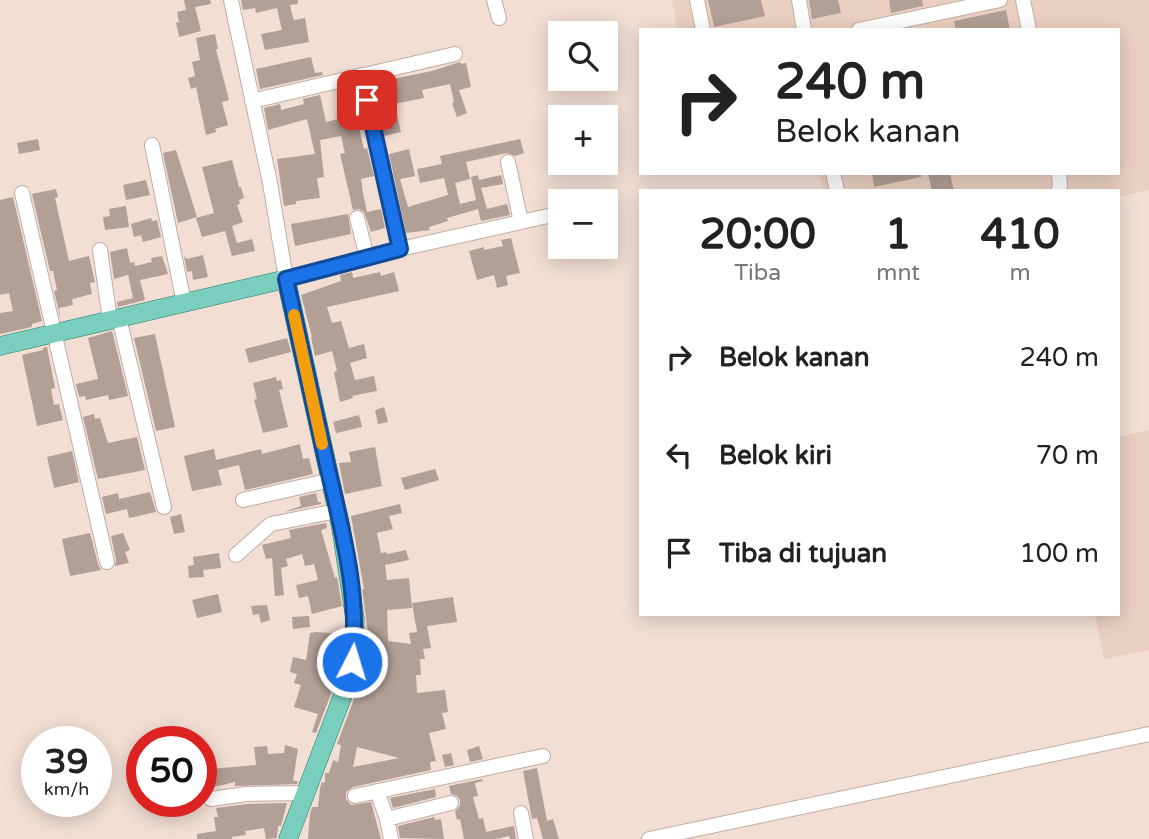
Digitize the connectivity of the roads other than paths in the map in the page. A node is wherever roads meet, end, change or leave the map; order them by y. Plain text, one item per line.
1 (231, 0) edge
2 (494, 0) edge
3 (697, 0) edge
4 (799, 0) edge
5 (1000, 0) edge
6 (1023, 0) edge
7 (499, 18) dead end
8 (703, 28) edge
9 (804, 28) edge
10 (868, 28) edge
11 (1029, 28) edge
12 (455, 54) dead end
13 (361, 75) junction
14 (251, 101) junction
15 (152, 145) dead end
16 (508, 162) dead end
17 (22, 193) dead end
18 (548, 216) dead end
19 (358, 218) dead end
20 (521, 222) junction
21 (400, 249) junction
22 (100, 250) dead end
23 (367, 257) junction
24 (286, 279) junction
25 (184, 303) junction
26 (114, 319) junction
27 (52, 334) junction
28 (0, 346) edge
29 (331, 480) junction
30 (243, 500) dead end
31 (164, 507) dead end
32 (337, 511) junction
33 (236, 555) dead end
34 (107, 562) dead end
35 (1149, 734) edge
36 (543, 756) dead end
37 (377, 791) junction
38 (306, 793) junction
39 (355, 796) dead end
40 (217, 798) edge
41 (451, 803) dead end
42 (520, 813) dead end
43 (387, 819) junction
44 (288, 839) edge
45 (391, 839) edge
46 (526, 839) edge
47 (649, 839) edge

1 - 14 street
2 - 7 street
3 - 8 street
4 - 9 street
5 - 10 street
6 - 11 street
12 - 13 street
13 - 14 street
13 - 21 street
14 - 24 street
15 - 25 street
16 - 20 street
17 - 27 street
18 - 20 street
19 - 23 street
20 - 21 street
21 - 23 street
22 - 26 street
23 - 24 street
24 - 25 main road
24 - 29 main road
25 - 26 main road
26 - 27 main road
26 - 31 street
27 - 28 main road
27 - 34 street
29 - 30 street
29 - 32 main road
32 - 33 street
32 - 38 main road
35 - 47 street
36 - 37 street
37 - 39 street
37 - 43 street
38 - 40 street
38 - 44 main road
41 - 43 street
42 - 46 street
43 - 45 street

